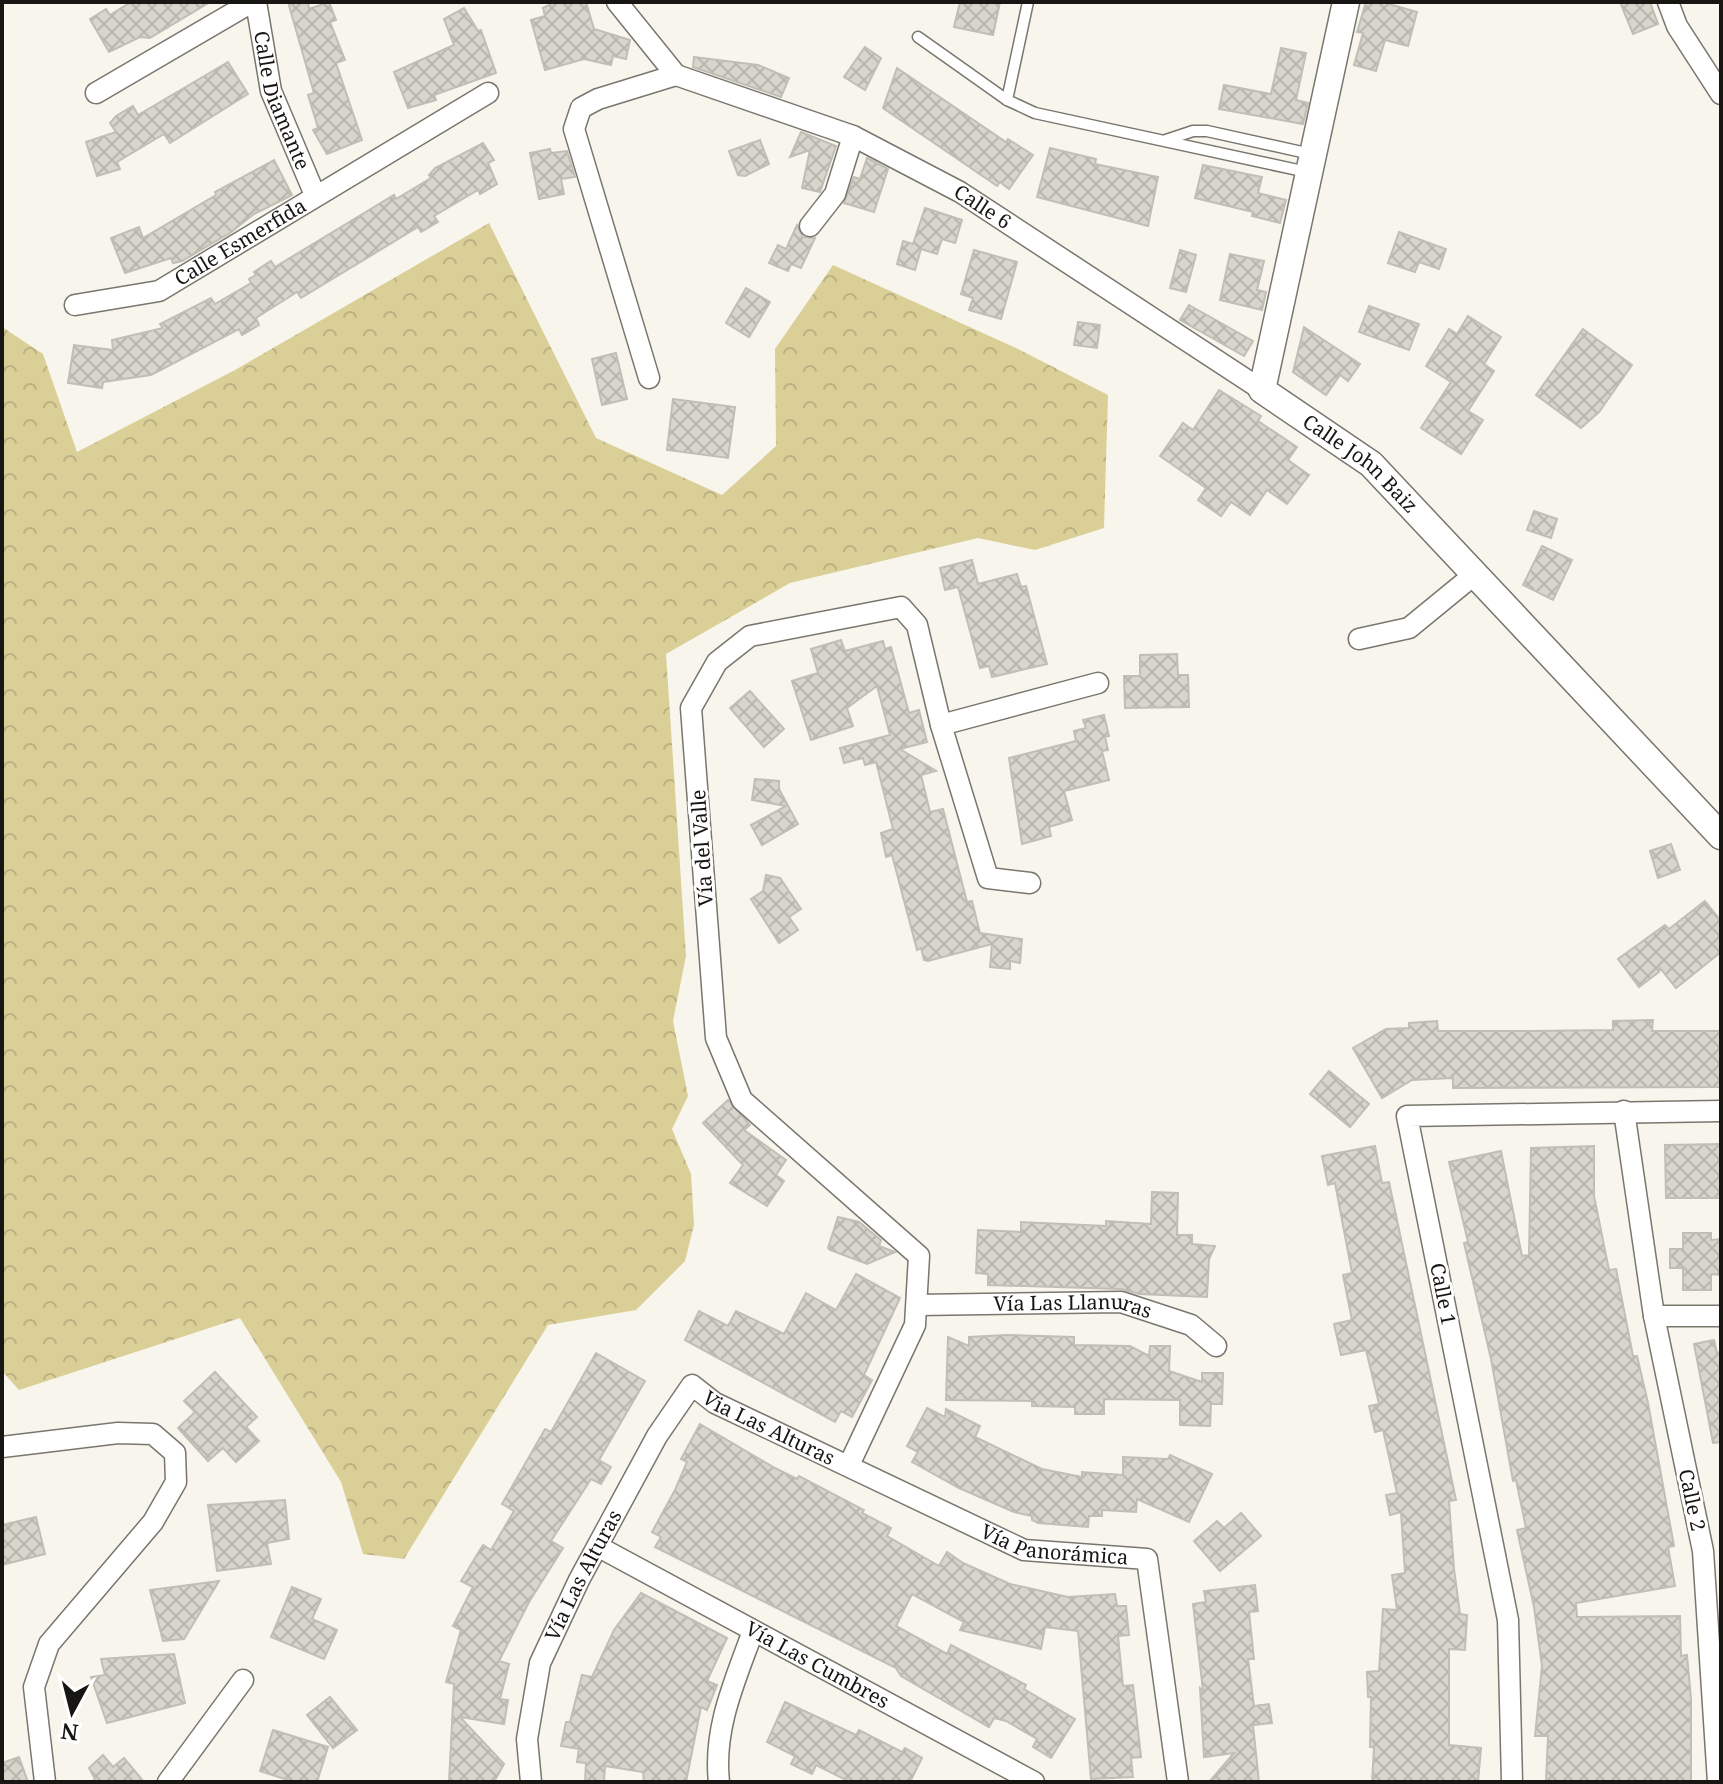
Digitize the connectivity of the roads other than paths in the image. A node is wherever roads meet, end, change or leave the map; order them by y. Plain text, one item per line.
1 (254, 2) edge
2 (617, 2) edge
3 (1028, 2) edge
4 (1346, 2) edge
5 (1668, 2) edge
6 (918, 37) dead end
7 (676, 75) junction
8 (96, 93) dead end
9 (488, 93) dead end
10 (1721, 94) edge
11 (1007, 100) junction
12 (853, 136) junction
13 (1166, 140) junction
14 (1309, 163) junction
15 (315, 195) junction
16 (810, 226) dead end
17 (75, 305) dead end
18 (649, 378) dead end
19 (1262, 390) junction
20 (1475, 574) junction
21 (1359, 639) dead end
22 (1098, 683) dead end
23 (941, 725) junction
24 (1721, 836) edge
25 (1030, 883) dead end
26 (1624, 1111) junction
27 (1721, 1111) edge
28 (917, 1305) junction
29 (1654, 1316) junction
30 (1721, 1316) edge
31 (1216, 1346) dead end
32 (692, 1385) joint
33 (2, 1447) edge
34 (849, 1465) junction
35 (599, 1547) junction
36 (753, 1631) junction
37 (243, 1680) dead end
38 (45, 1782) edge
39 (168, 1782) edge
40 (531, 1782) edge
41 (719, 1782) edge
42 (1034, 1782) edge
43 (1178, 1782) edge
44 (1512, 1782) edge
45 (1718, 1782) edge

1 - 8 street
1 - 15 street, Calle Diamante
2 - 7 street
3 - 11 lane
4 - 14 street
5 - 10 street
6 - 11 lane
7 - 12 street, Calle 6
7 - 18 street
9 - 15 street, Calle Esmerfida
11 - 13 lane
12 - 16 street
12 - 19 street, Calle 6
13 - 14 lane
13 - 14 lane
14 - 19 street
15 - 17 street, Calle Esmerfida
19 - 20 street, Calle John Baiz
20 - 21 street
20 - 24 street, Calle John Baiz
22 - 23 street
23 - 25 street, Vía del Valle
23 - 28 street, Vía del Valle
26 - 27 street, Calle 1
26 - 29 street, Calle 2
26 - 44 street, Calle 1
28 - 31 street, Vía Las Llanuras
28 - 34 street, Vía del Valle
29 - 30 street
29 - 45 street, Calle 2
32 - 34 street, Via Las Alturas
32 - 35 street, Vía Las Alturas
33 - 38 street
34 - 43 street, Vía Panorámica
35 - 36 street, Vía Las Cumbres
35 - 40 street, Vía Las Alturas
36 - 41 street
36 - 42 street, Vía Las Cumbres
37 - 39 street

